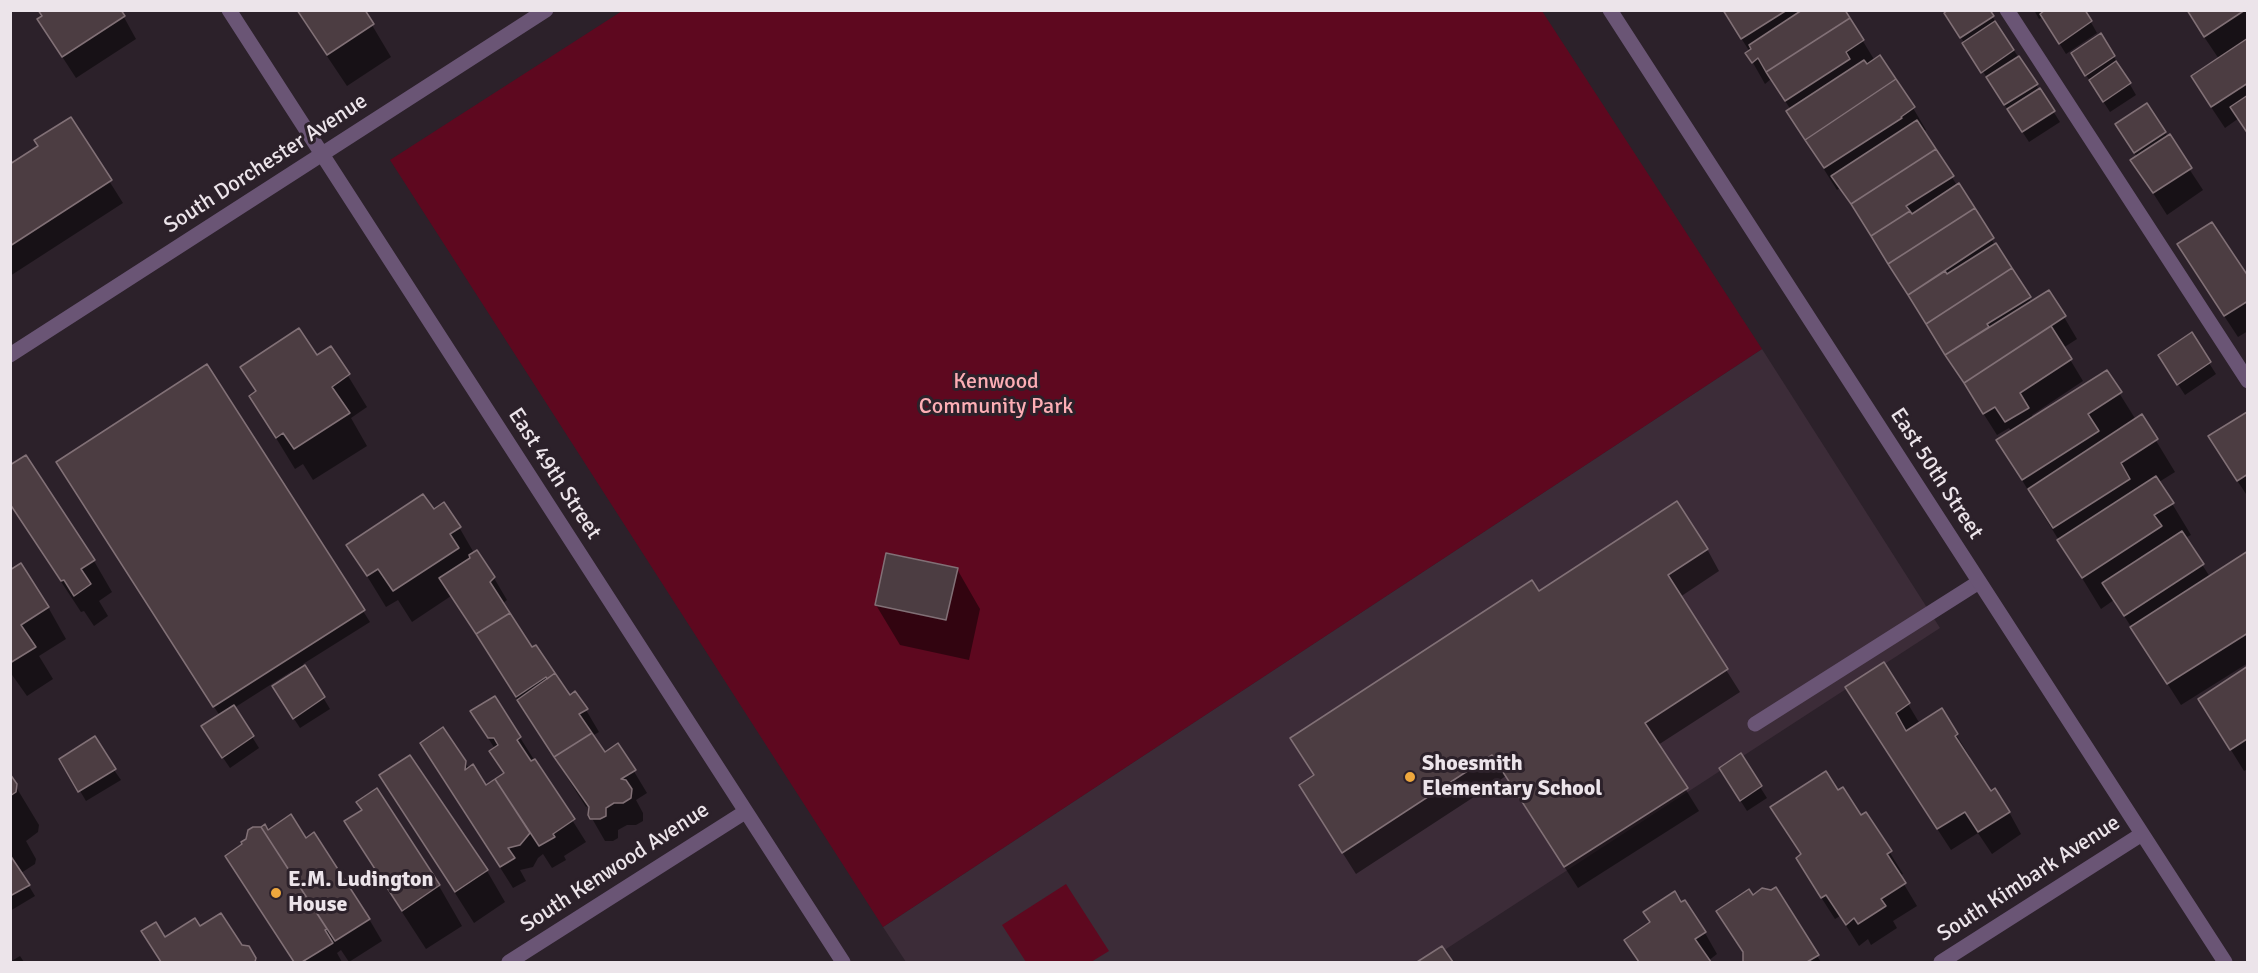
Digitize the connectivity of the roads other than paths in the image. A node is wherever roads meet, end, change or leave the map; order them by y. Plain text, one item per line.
1 (229, 10) edge
2 (546, 10) edge
3 (1610, 10) edge
4 (2007, 10) edge
5 (322, 154) junction
6 (10, 355) edge
7 (2247, 381) edge
8 (1979, 582) junction
9 (1755, 724) dead end
10 (745, 812) junction
11 (2142, 834) junction
12 (509, 963) edge
13 (843, 963) edge
14 (1941, 963) edge
15 (2225, 963) edge

1 - 5 street, East 49th Street
2 - 5 street, South Dorchester Avenue
3 - 8 street, East 50th Street
4 - 7 street
5 - 6 street, South Dorchester Avenue
5 - 10 street, East 49th Street
8 - 9 street
8 - 11 street, East 50th Street
10 - 12 street, South Kenwood Avenue
10 - 13 street, East 49th Street
11 - 14 street, South Kimbark Avenue
11 - 15 street, East 50th Street

